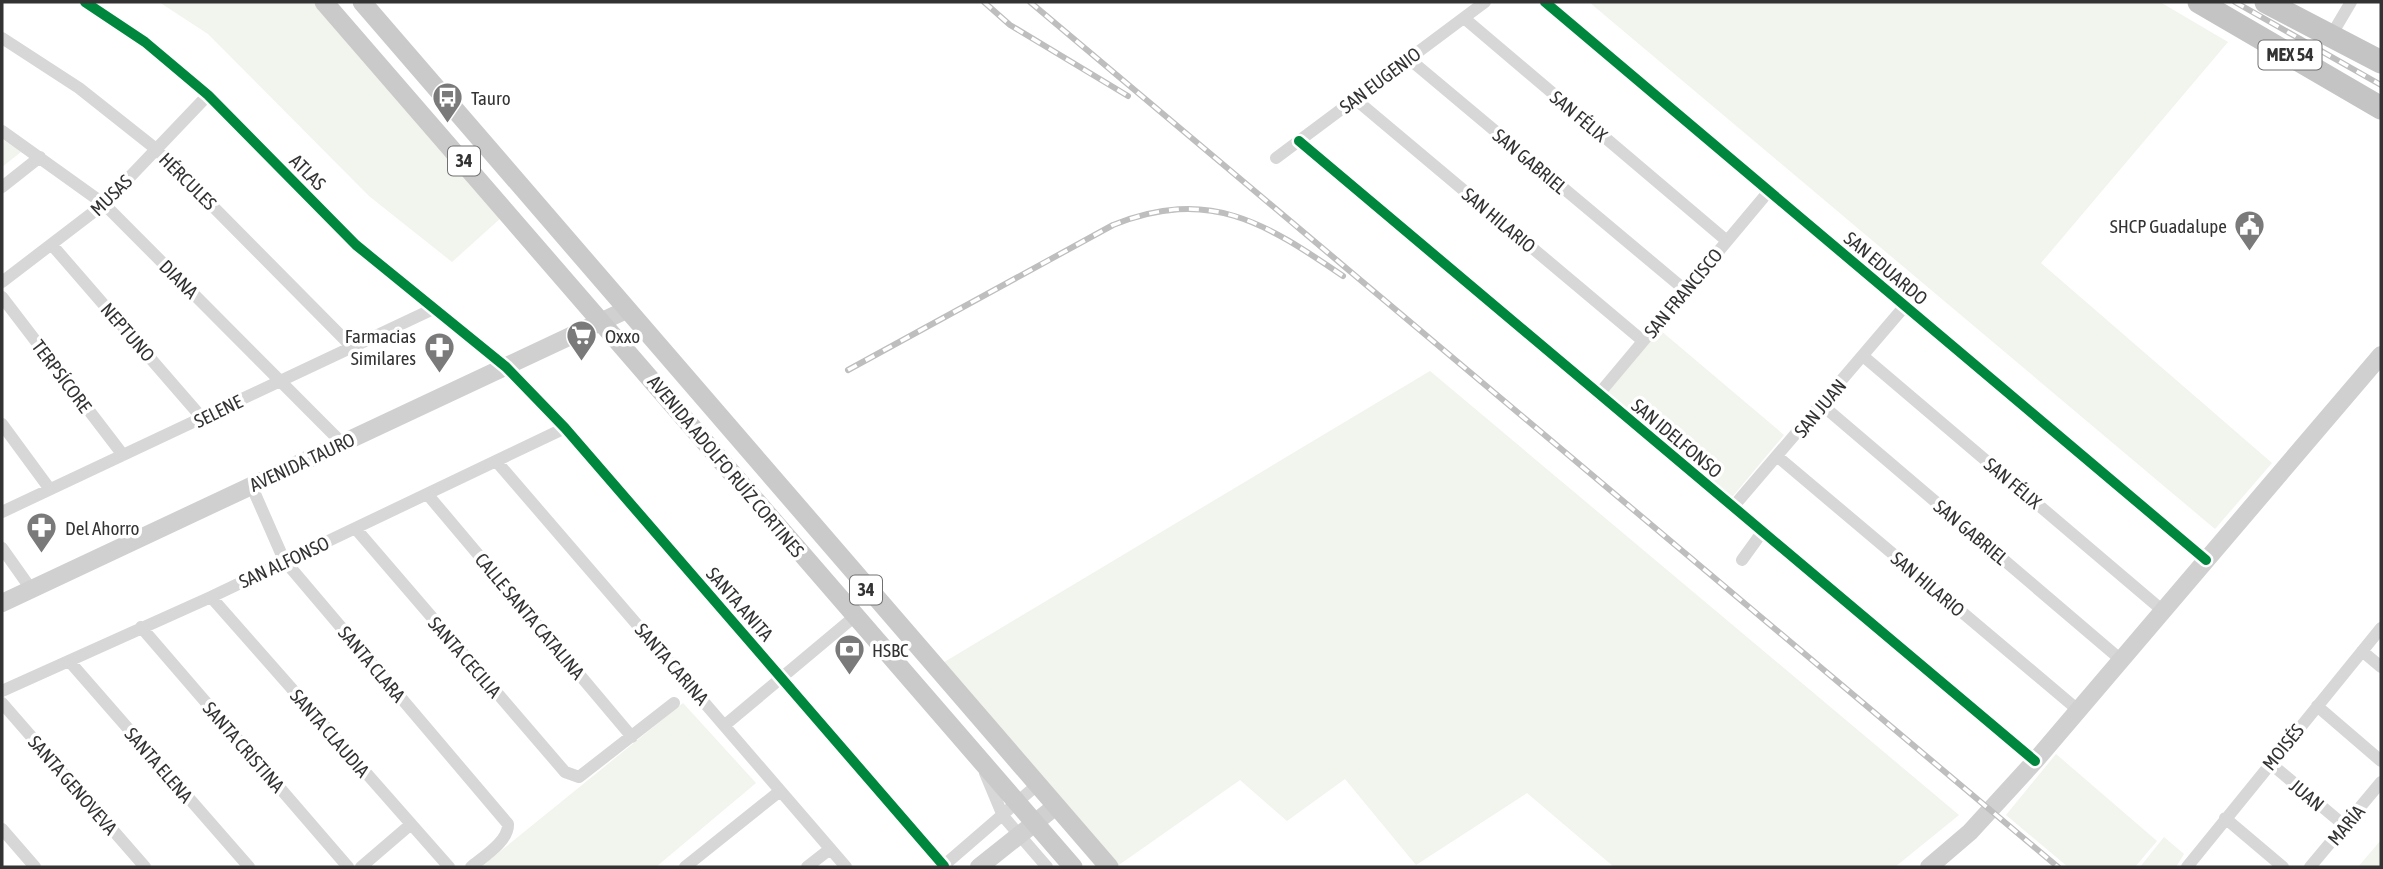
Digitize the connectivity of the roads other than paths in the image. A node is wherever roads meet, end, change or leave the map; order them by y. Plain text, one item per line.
1 (85, 2) edge
2 (324, 2) edge
3 (362, 2) edge
4 (1485, 2) edge
5 (1545, 2) edge
6 (2199, 2) edge
7 (2222, 2) edge
8 (2351, 2) edge
9 (2256, 7) edge
10 (2292, 10) edge
11 (1464, 18) junction
12 (2332, 34) junction
13 (2, 38) edge
14 (1408, 58) junction
15 (2381, 61) edge
16 (2381, 90) edge
17 (208, 95) junction
18 (1355, 99) junction
19 (2381, 107) edge
20 (2, 131) edge
21 (1299, 141) junction
22 (156, 149) junction
23 (40, 157) junction
24 (1276, 158) dead end
25 (2, 187) edge
26 (1769, 191) junction
27 (104, 204) junction
28 (1727, 241) junction
29 (52, 245) junction
30 (2, 282) edge
31 (1685, 290) junction
32 (2, 297) edge
33 (1904, 306) junction
34 (433, 309) junction
35 (626, 310) junction
36 (602, 321) junction
37 (1643, 341) junction
38 (353, 348) junction
39 (2381, 355) edge
40 (1863, 356) junction
41 (506, 367) junction
42 (280, 381) junction
43 (1598, 395) junction
44 (1822, 405) junction
45 (203, 419) junction
46 (2, 424) edge
47 (565, 428) junction
48 (342, 443) junction
49 (123, 455) junction
50 (1778, 457) junction
51 (497, 462) junction
52 (252, 487) junction
53 (49, 488) junction
54 (428, 495) junction
55 (1733, 507) junction
56 (2, 512) edge
57 (356, 529) junction
58 (1763, 531) junction
59 (2, 548) edge
60 (284, 560) junction
61 (1742, 560) dead end
62 (2206, 560) junction
63 (31, 589) junction
64 (211, 597) junction
65 (2, 603) edge
66 (2162, 610) junction
67 (855, 617) junction
68 (141, 627) junction
69 (2381, 628) edge
70 (2362, 651) junction
71 (2120, 659) junction
72 (69, 662) junction
73 (2381, 667) edge
74 (780, 678) junction
75 (2, 691) edge
76 (2, 703) edge
77 (674, 703) dead end
78 (2317, 706) junction
79 (2078, 710) junction
80 (725, 725) junction
81 (632, 737) junction
82 (2035, 761) junction
83 (2381, 761) edge
84 (2270, 763) junction
85 (2381, 782) edge
86 (1037, 785) junction
87 (780, 791) junction
88 (1056, 806) junction
89 (1010, 809) junction
90 (2225, 818) junction
91 (410, 825) junction
92 (2345, 826) junction
93 (2, 829) edge
94 (1026, 833) junction
95 (830, 849) junction
96 (31, 866) edge
97 (145, 867) edge
98 (249, 867) edge
99 (348, 867) edge
100 (362, 867) edge
101 (449, 867) edge
102 (471, 867) edge
103 (685, 867) edge
104 (807, 867) edge
105 (846, 867) edge
106 (943, 867) edge
107 (979, 867) edge
108 (1047, 867) edge
109 (1073, 867) edge
110 (1109, 867) edge
111 (1929, 867) edge
112 (2187, 867) edge
113 (2283, 867) edge
114 (2310, 867) edge

1 - 17 street, ATLAS
2 - 36 main road, AVENIDA ADOLFO RUÍZ CORTINES / 34
3 - 35 main road, AVENIDA ADOLFO RUÍZ CORTINES / 34
4 - 11 street, SAN EUGENIO
5 - 26 street, SAN EDUARDO
6 - 19 highway, MEX 54
7 - 9 highway
8 - 12 street
9 - 10 highway, MEX 54
9 - 16 highway
10 - 12 highway, MEX 54
11 - 14 street, SAN EUGENIO
11 - 28 street, SAN FÉLIX
12 - 15 highway, MEX 54
13 - 22 street, HÉRCULES
14 - 18 street, SAN EUGENIO
14 - 31 street, SAN GABRIEL
17 - 22 street, MUSAS
17 - 34 street, ATLAS
18 - 21 street, SAN EUGENIO
18 - 37 street, SAN HILARIO
20 - 23 street, DIANA
21 - 24 street, SAN EUGENIO
21 - 43 street, SAN IDELFONSO
22 - 27 street, MUSAS
22 - 38 street, HÉRCULES
23 - 25 street
23 - 27 street, DIANA
26 - 28 street, SAN FRANCISCO
26 - 33 street, SAN EDUARDO
27 - 29 street, MUSAS
27 - 42 street, DIANA
28 - 31 street, SAN FRANCISCO
29 - 30 street, MUSAS
29 - 45 street, NEPTUNO
31 - 37 street, SAN FRANCISCO
32 - 49 street, TERPSÍCORE
33 - 40 street, SAN JUAN
33 - 62 street, SAN EDUARDO
34 - 38 street, SELENE
34 - 41 street, ATLAS
35 - 36 street
35 - 86 main road, AVENIDA ADOLFO RUÍZ CORTINES / 34
36 - 41 street, AVENIDA TAURO
36 - 67 main road, AVENIDA ADOLFO RUÍZ CORTINES / 34
37 - 43 street, SAN FRANCISCO
38 - 42 street, SELENE
39 - 62 street
40 - 44 street, SAN JUAN
40 - 66 street, SAN FÉLIX
41 - 47 street, SANTA ANITA
41 - 48 street, AVENIDA TAURO
42 - 45 street, SELENE
42 - 48 street, DIANA
43 - 55 street, SAN IDELFONSO
44 - 50 street, SAN JUAN
44 - 71 street, SAN GABRIEL
45 - 49 street, SELENE
46 - 53 street
47 - 51 street, SAN ALFONSO
47 - 74 street, SANTA ANITA
48 - 52 street, AVENIDA TAURO
49 - 53 street, SELENE
50 - 55 street, SAN JUAN
50 - 79 street, SAN HILARIO
51 - 54 street, SAN ALFONSO
51 - 80 street, SANTA CARINA
52 - 60 street, SANTA CLARA
52 - 63 street, AVENIDA TAURO
53 - 56 street, SELENE
54 - 57 street, SAN ALFONSO
54 - 81 street, CALLE SANTA CATALINA
55 - 58 street, SAN IDELFONSO
57 - 60 street, SAN ALFONSO
57 - 81 street, SANTA CECILIA
58 - 61 street
58 - 82 street, SAN IDELFONSO
59 - 63 street
60 - 64 street, SAN ALFONSO
60 - 102 street, SANTA CLARA
62 - 66 street
63 - 65 street, AVENIDA TAURO
64 - 68 street, SAN ALFONSO
64 - 91 street, SANTA CLAUDIA
66 - 71 street
67 - 74 street
67 - 89 main road, AVENIDA ADOLFO RUÍZ CORTINES / 34
68 - 72 street, SAN ALFONSO
68 - 99 street, SANTA CRISTINA
69 - 70 street, MOISÉS
70 - 73 street
70 - 78 street, MOISÉS
71 - 79 street
72 - 75 street, SAN ALFONSO
72 - 98 street, SANTA ELENA
74 - 80 street
74 - 106 street, SANTA ANITA
76 - 97 street, SANTA GENOVEVA
77 - 81 street
78 - 83 street
78 - 84 street, MOISÉS
79 - 82 street
80 - 87 street, SANTA CARINA
82 - 111 street
84 - 90 street, MOISÉS
84 - 92 street, JUAN
85 - 92 street, MARÍA
86 - 88 main road, AVENIDA ADOLFO RUÍZ CORTINES / 34
86 - 89 street
87 - 95 street, SANTA CARINA
87 - 103 street
88 - 94 street
88 - 110 main road, AVENIDA ADOLFO RUÍZ CORTINES / 34
89 - 94 main road, AVENIDA ADOLFO RUÍZ CORTINES / 34
89 - 106 street
90 - 112 street, MOISÉS
90 - 113 street
91 - 100 street
91 - 101 street, SANTA CLAUDIA
92 - 114 street, MARÍA
93 - 96 street
94 - 107 street
94 - 108 street
94 - 109 main road, AVENIDA ADOLFO RUÍZ CORTINES / 34
95 - 104 street
95 - 105 street, SANTA CARINA

